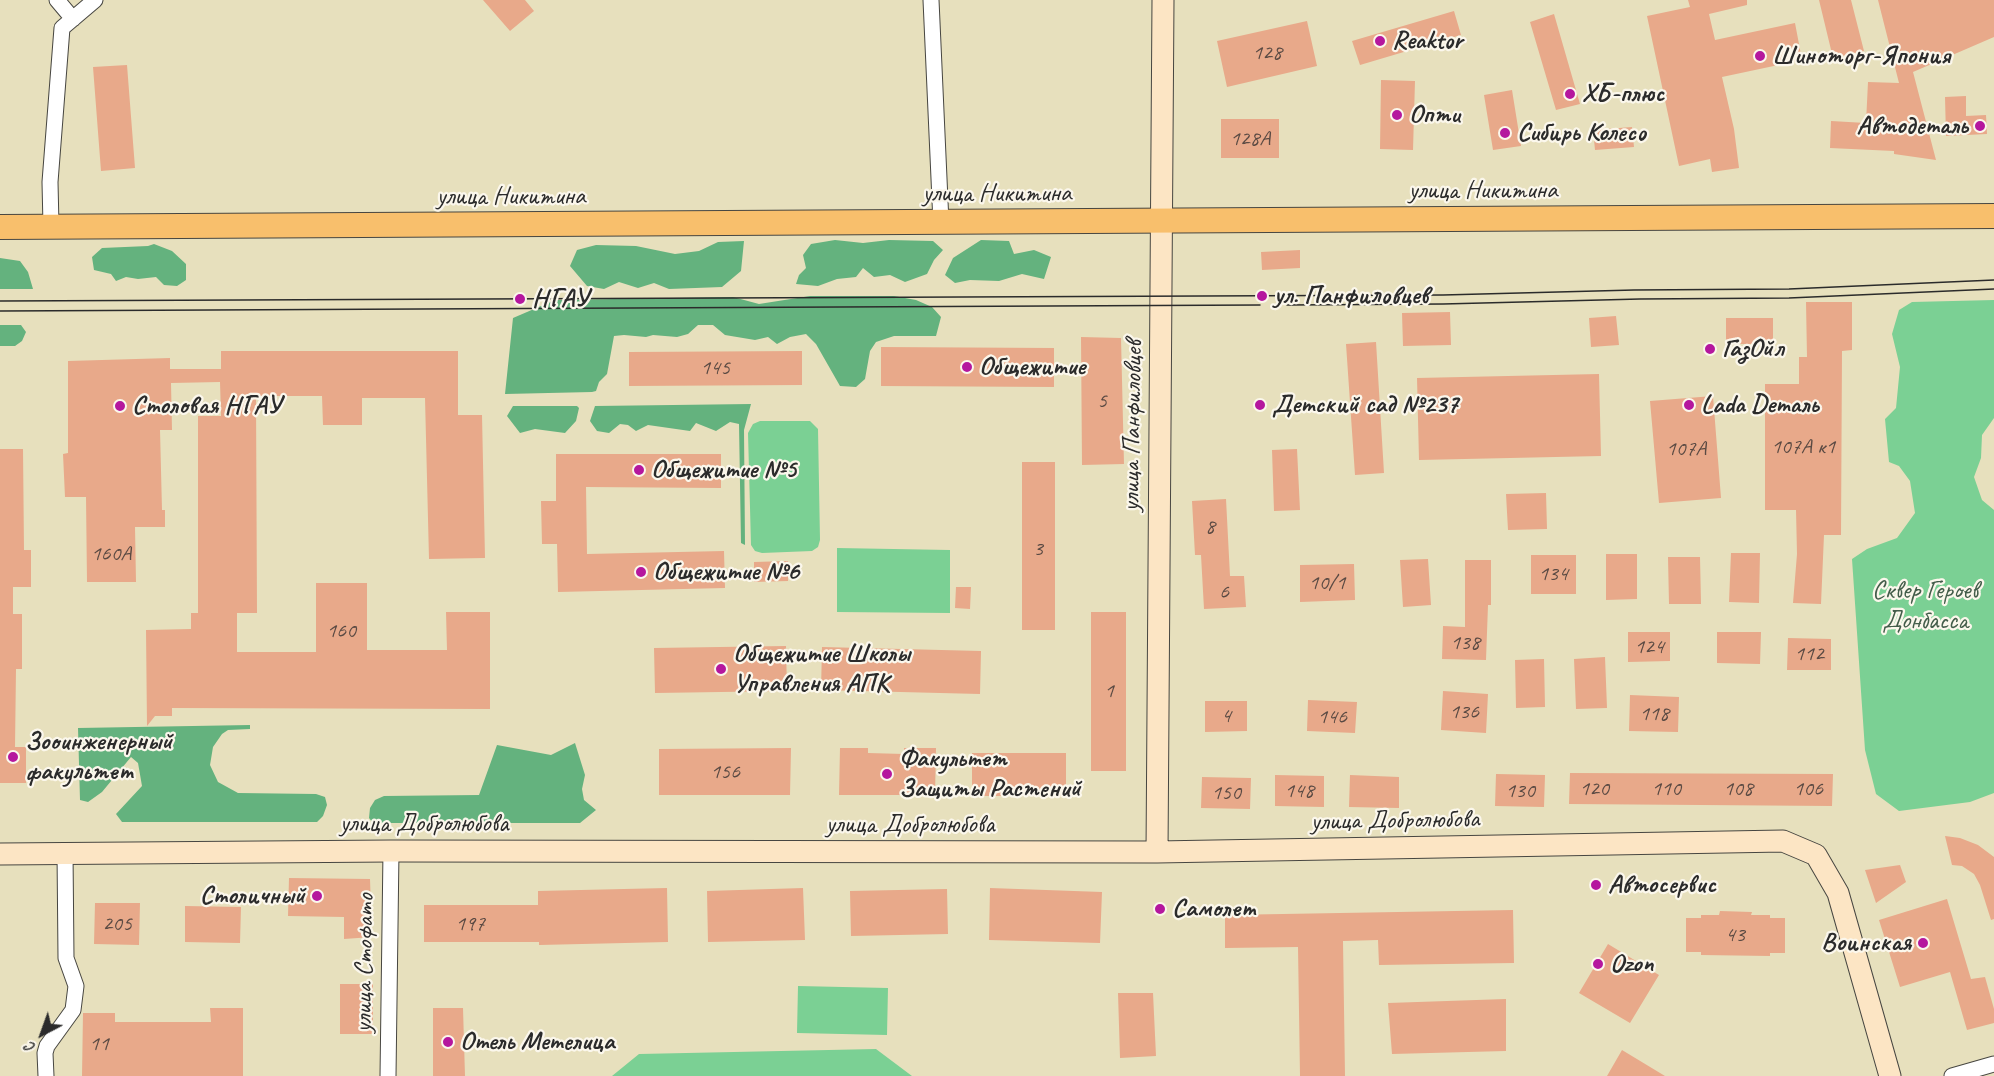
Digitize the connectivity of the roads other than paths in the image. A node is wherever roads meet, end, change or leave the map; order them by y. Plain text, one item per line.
1 (57, 0) edge
2 (96, 0) edge
3 (931, 0) edge
4 (1163, 0) edge
5 (73, 19) junction
6 (1994, 216) edge
7 (1161, 222) junction
8 (941, 223) junction
9 (51, 226) junction
10 (0, 227) edge
11 (391, 851) junction
12 (65, 852) junction
13 (1157, 852) junction
14 (0, 854) edge
15 (1994, 1064) edge
16 (46, 1076) edge
17 (388, 1076) edge
18 (1890, 1076) edge
19 (1952, 1076) edge

1 - 5 street
2 - 5 street
3 - 8 street
4 - 7 street, улица Панфиловцев
5 - 9 street
6 - 7 main road, улица Никитина
7 - 8 main road, улица Никитина
7 - 13 street, улица Панфиловцев
8 - 9 main road, улица Никитина
9 - 10 main road, улица Никитина
11 - 12 street, улица Добролюбова
11 - 13 street, улица Добролюбова
11 - 17 street, улица Стофато
12 - 14 street, улица Добролюбова
12 - 16 street
13 - 18 street, улица Добролюбова
15 - 19 street

